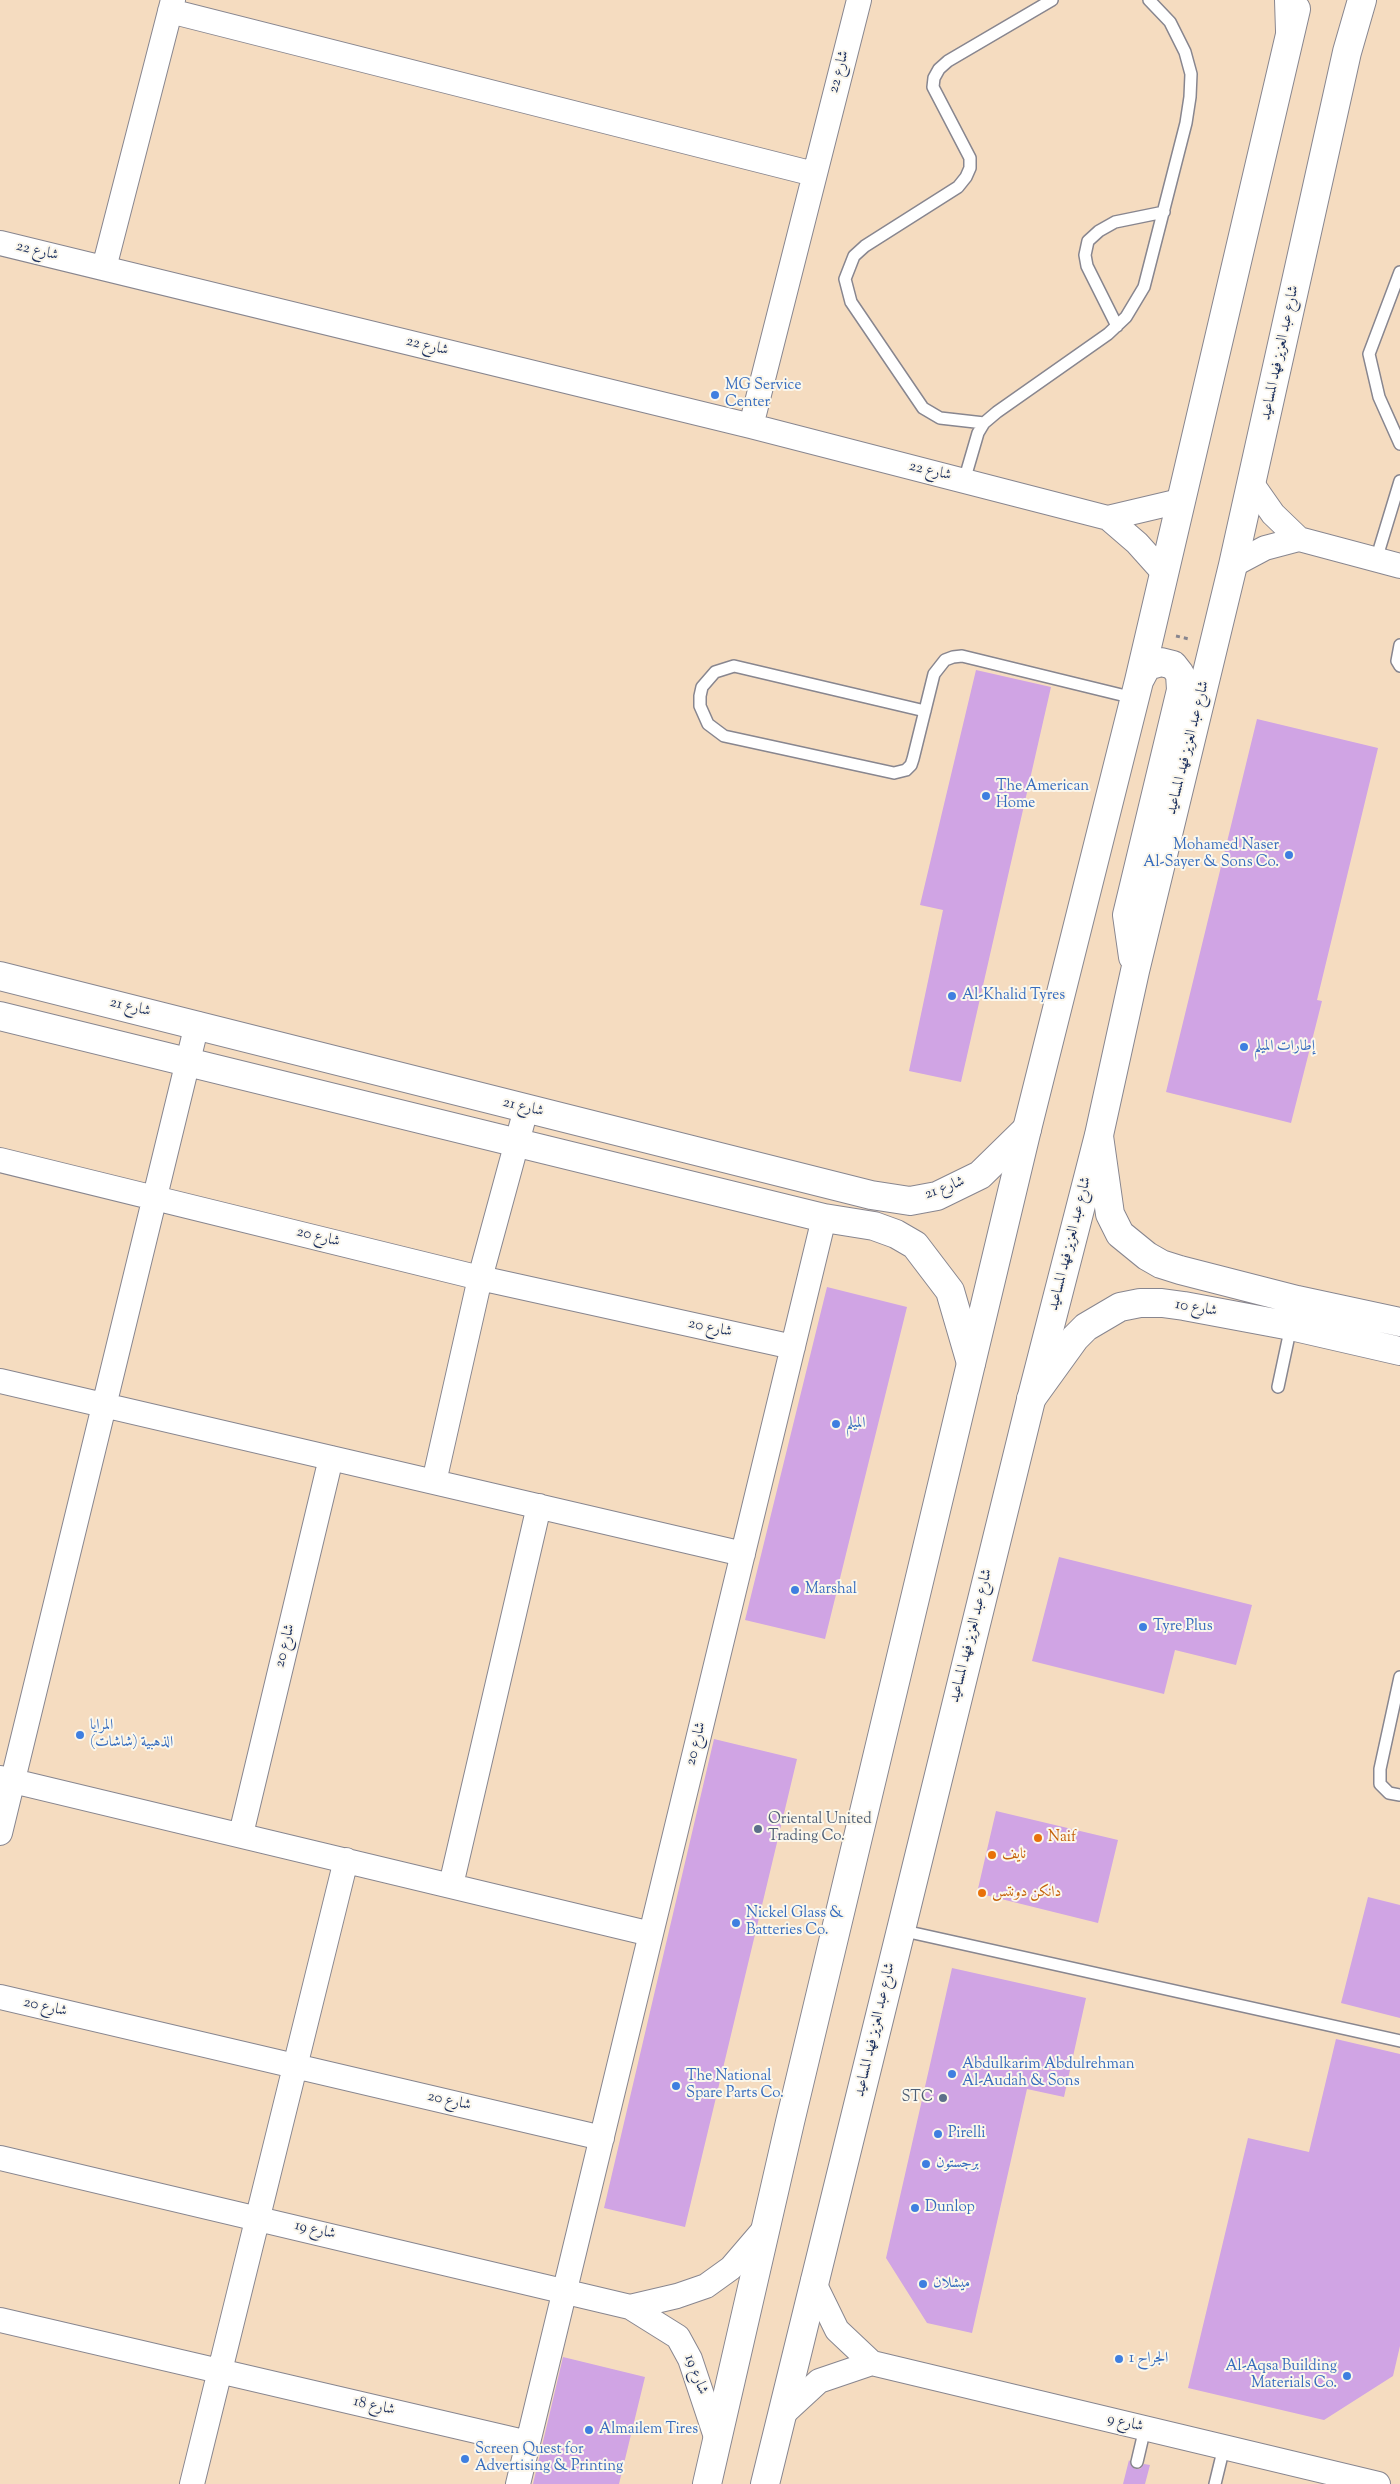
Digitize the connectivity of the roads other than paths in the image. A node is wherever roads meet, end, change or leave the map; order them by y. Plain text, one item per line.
1 (859, 0) edge
2 (1052, 0) edge
3 (1149, 0) edge
4 (1289, 0) edge
5 (1299, 0) edge
6 (1362, 0) edge
7 (1378, 0) edge
8 (171, 5) edge
9 (1290, 31) junction
10 (1347, 52) junction
11 (814, 174) junction
12 (1164, 212) junction
13 (0, 243) edge
14 (104, 268) junction
15 (1400, 272) edge
16 (1117, 326) junction
17 (984, 423) junction
18 (751, 426) junction
19 (1400, 444) edge
20 (964, 480) junction
21 (1400, 481) edge
22 (1252, 484) junction
23 (1180, 501) junction
24 (1108, 518) junction
25 (1299, 539) junction
26 (1376, 560) junction
27 (1233, 565) junction
28 (1400, 566) edge
29 (1164, 572) junction
30 (1400, 645) edge
31 (1400, 666) edge
32 (1136, 690) junction
33 (925, 711) junction
34 (1135, 971) junction
35 (0, 976) edge
36 (0, 1016) edge
37 (197, 1024) junction
38 (188, 1060) junction
39 (526, 1108) junction
40 (1027, 1129) junction
41 (1099, 1135) junction
42 (516, 1141) junction
43 (0, 1160) edge
44 (156, 1198) junction
45 (824, 1218) junction
46 (480, 1278) junction
47 (1294, 1313) junction
48 (1400, 1322) edge
49 (793, 1347) junction
50 (1400, 1351) edge
51 (971, 1363) junction
52 (0, 1381) edge
53 (1278, 1387) dead end
54 (1030, 1400) junction
55 (104, 1407) junction
56 (331, 1458) junction
57 (434, 1482) junction
58 (539, 1506) junction
59 (743, 1554) junction
60 (1400, 1677) edge
61 (6, 1780) edge
62 (1400, 1795) edge
63 (0, 1833) edge
64 (241, 1834) junction
65 (346, 1860) junction
66 (451, 1885) junction
67 (900, 1930) junction
68 (651, 1934) junction
69 (0, 1997) edge
70 (1400, 2042) edge
71 (295, 2065) junction
72 (602, 2138) junction
73 (0, 2158) edge
74 (258, 2218) junction
75 (767, 2226) junction
76 (813, 2281) junction
77 (564, 2291) junction
78 (630, 2307) junction
79 (0, 2320) edge
80 (872, 2363) junction
81 (220, 2370) junction
82 (781, 2416) junction
83 (1145, 2428) junction
84 (717, 2440) junction
85 (528, 2443) junction
86 (1224, 2447) junction
87 (1137, 2462) dead end
88 (192, 2484) edge
89 (518, 2484) edge
90 (707, 2484) edge
91 (765, 2484) edge
92 (1215, 2484) edge
93 (1378, 2484) edge

1 - 11 street, شارع 22
2 - 17 lane
3 - 12 lane
4 - 9 main road
5 - 9 main road
6 - 10 main road, شارع عبد العزيز فهد المساعيد
7 - 10 main road
8 - 11 street
8 - 14 street
9 - 23 main road
10 - 22 main road, شارع عبد العزيز فهد المساعيد
11 - 18 street, شارع 22
12 - 16 lane
12 - 16 lane
13 - 14 street, شارع 22
14 - 18 street, شارع 22
15 - 19 lane
16 - 17 lane
17 - 20 lane
18 - 20 street, شارع 22
20 - 24 street, شارع 22
21 - 26 lane
22 - 25 street
22 - 27 main road, شارع عبد العزيز فهد المساعيد
23 - 24 street, شارع 22
23 - 29 main road
24 - 29 street, شارع 22
25 - 26 street
25 - 27 street
26 - 28 street
27 - 34 main road, شارع عبد العزيز فهد المساعيد
29 - 32 main road
30 - 31 lane
32 - 33 lane
32 - 34 main road
32 - 40 main road
33 - 33 lane
34 - 41 main road, شارع عبد العزيز فهد المساعيد
35 - 37 main road, شارع 21
36 - 38 main road
37 - 38 street
37 - 39 main road, شارع 21
38 - 42 main road
38 - 44 street
39 - 40 main road, شارع 21
39 - 42 street
40 - 51 main road
41 - 47 main road, شارع 10
41 - 54 main road, شارع عبد العزيز فهد المساعيد
42 - 45 main road
42 - 46 street
43 - 44 street, شارع 20
44 - 46 street, شارع 20
44 - 55 street
45 - 49 street, شارع 20
45 - 51 main road
46 - 49 street, شارع 20
46 - 57 street
47 - 48 main road, شارع 10
47 - 50 main road, شارع 10
47 - 53 lane
47 - 54 main road, شارع 10
49 - 59 street, شارع 20
51 - 75 main road
52 - 55 street
54 - 67 main road, شارع عبد العزيز فهد المساعيد
55 - 56 street
55 - 61 street
56 - 57 street
56 - 64 street, شارع 20
57 - 58 street
58 - 59 street
58 - 66 street
59 - 68 street, شارع 20
60 - 62 lane
61 - 63 street
61 - 64 street
64 - 65 street
65 - 66 street
65 - 71 street
66 - 68 street
67 - 70 lane
67 - 76 main road, شارع عبد العزيز فهد المساعيد
68 - 72 street, شارع 20
69 - 71 street, شارع 20
71 - 72 street, شارع 20
71 - 74 street
72 - 77 street, شارع 20
73 - 74 street, شارع 19
74 - 77 street, شارع 19
74 - 81 street
75 - 78 street, شارع 19
75 - 84 main road
76 - 80 street
76 - 82 main road, شارع عبد العزيز فهد المساعيد
77 - 78 street, شارع 19
77 - 85 street
78 - 84 street, شارع 19
79 - 81 street, شارع 18
80 - 82 street
80 - 83 street, شارع 9
81 - 85 street, شارع 18
81 - 88 street
82 - 91 main road, شارع عبد العزيز فهد المساعيد
83 - 86 street, شارع 9
83 - 87 lane
84 - 90 main road
85 - 89 street
86 - 92 lane
86 - 93 street, شارع 9

